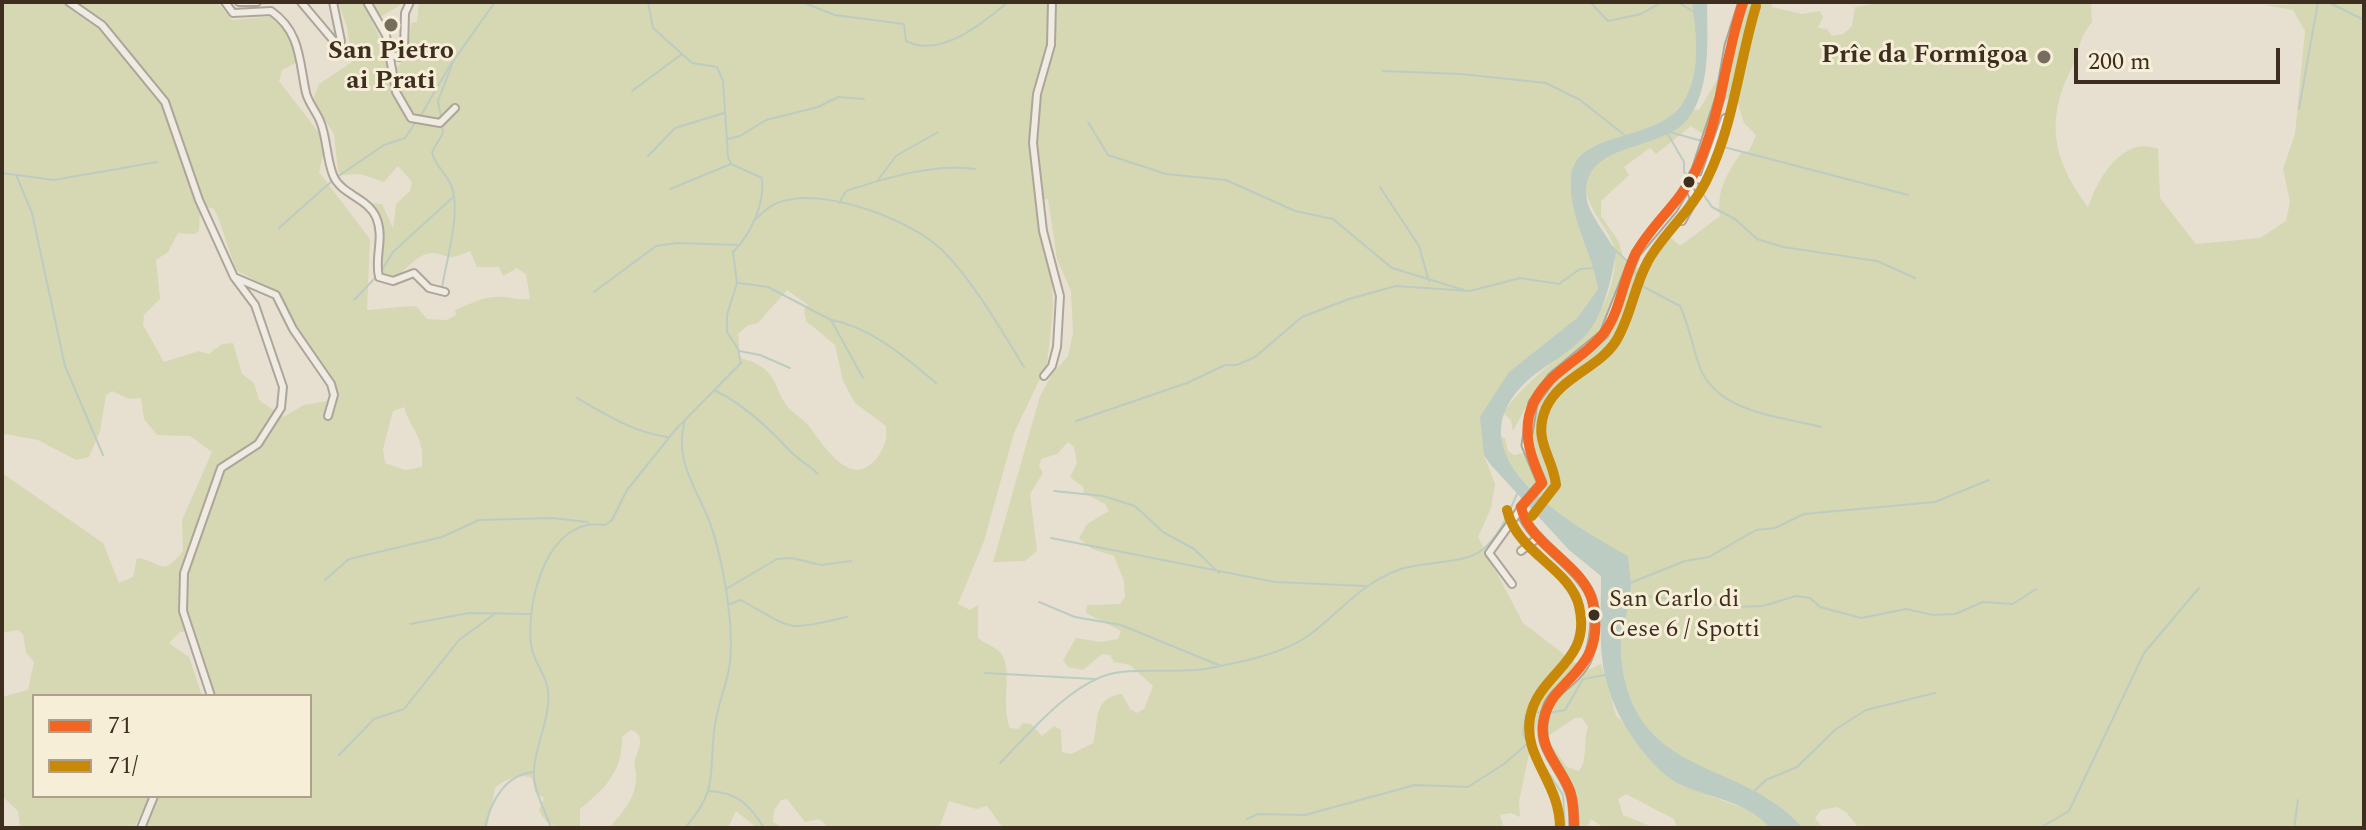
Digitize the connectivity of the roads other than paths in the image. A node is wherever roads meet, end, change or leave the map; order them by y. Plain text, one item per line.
1 (69, 2) edge
2 (225, 2) edge
3 (239, 2) edge
4 (257, 2) edge
5 (301, 2) edge
6 (333, 2) edge
7 (367, 2) edge
8 (410, 2) edge
9 (1052, 2) edge
10 (1743, 2) edge
11 (392, 55) junction
12 (455, 108) dead end
13 (1725, 118) dead end
14 (1693, 176) junction
15 (1688, 184) junction
16 (1682, 221) dead end
17 (234, 277) junction
18 (445, 292) dead end
19 (1044, 376) dead end
20 (328, 416) dead end
21 (1520, 508) junction
22 (1539, 537) junction
23 (1521, 551) dead end
24 (1512, 584) dead end
25 (210, 694) edge
26 (153, 798) edge
27 (141, 828) edge
28 (1574, 828) edge

1 - 17 street
2 - 18 street
3 - 4 street
5 - 6 street
7 - 11 street
8 - 11 street
9 - 19 street
10 - 14 street
11 - 12 street
13 - 14 street
14 - 15 street
15 - 16 street
15 - 21 street
17 - 20 street
17 - 25 street
21 - 22 street
21 - 24 street
22 - 23 street
22 - 28 street
26 - 27 street

